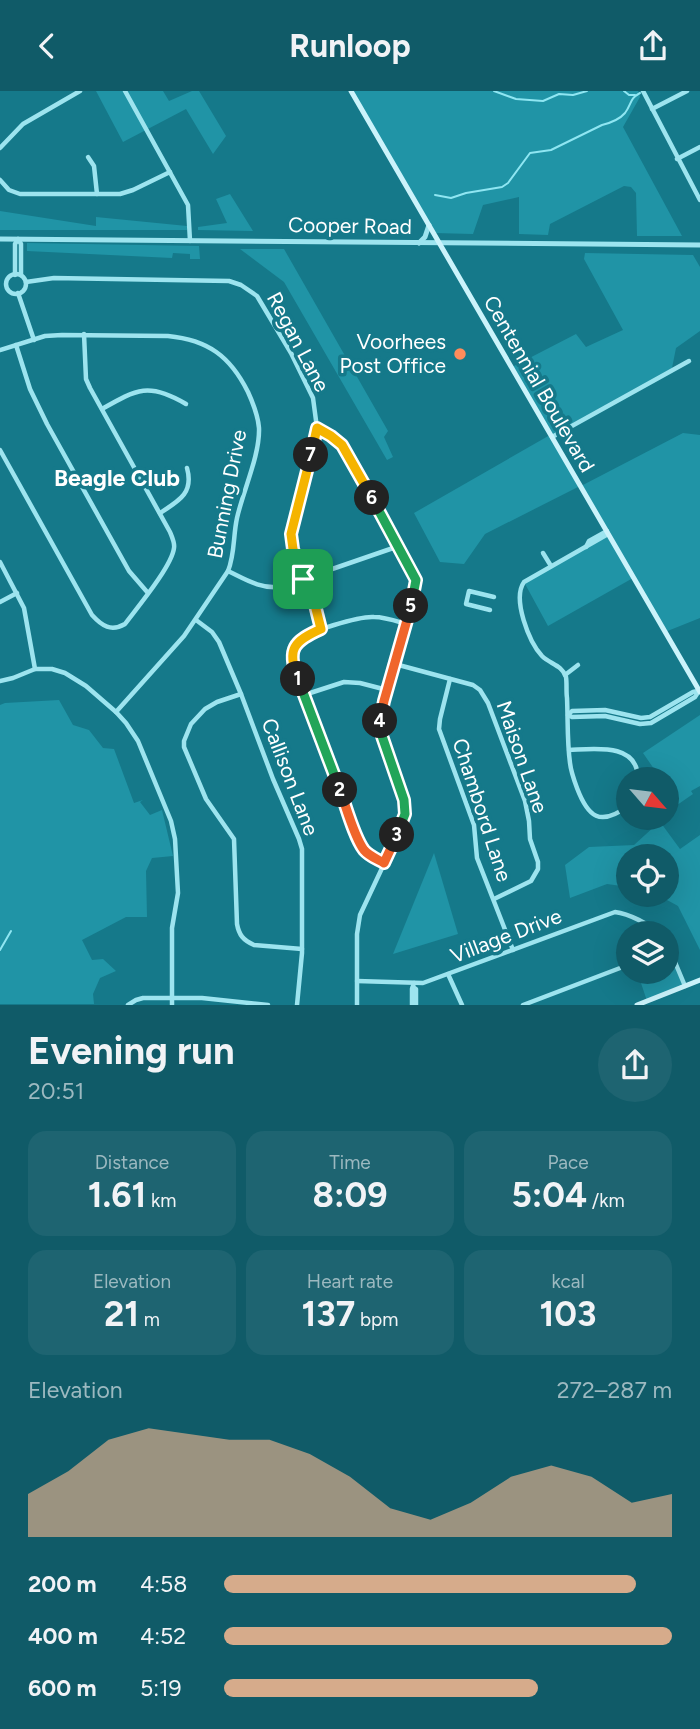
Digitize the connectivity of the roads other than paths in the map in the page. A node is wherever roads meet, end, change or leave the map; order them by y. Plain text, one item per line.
1 (80, 91) edge
2 (125, 91) edge
3 (351, 91) edge
4 (643, 91) edge
5 (687, 91) edge
6 (652, 109) junction
7 (700, 147) edge
8 (0, 148) edge
9 (88, 157) dead end
10 (677, 159) junction
11 (170, 172) junction
12 (0, 180) edge
13 (96, 194) junction
14 (700, 201) edge
15 (429, 225) junction
16 (0, 239) edge
17 (18, 239) junction
18 (190, 241) junction
19 (439, 243) junction
20 (418, 244) junction
21 (700, 245) edge
22 (18, 275) junction
23 (26, 282) junction
24 (0, 285) edge
25 (7, 285) junction
26 (19, 293) junction
27 (84, 334) junction
28 (34, 340) junction
29 (16, 345) junction
30 (0, 350) edge
31 (689, 361) dead end
32 (186, 404) dead end
33 (102, 409) junction
34 (317, 428) junction
35 (552, 437) junction
36 (0, 450) edge
37 (187, 468) dead end
38 (160, 513) junction
39 (608, 533) junction
40 (399, 546) junction
41 (543, 553) dead end
42 (0, 562) edge
43 (551, 566) junction
44 (228, 571) junction
45 (303, 579) junction
46 (17, 593) junction
47 (148, 593) junction
48 (494, 597) dead end
49 (0, 603) edge
50 (490, 610) dead end
51 (195, 620) junction
52 (406, 624) junction
53 (321, 629) junction
54 (395, 664) junction
55 (578, 665) dead end
56 (35, 669) junction
57 (565, 675) junction
58 (450, 679) junction
59 (0, 681) edge
60 (387, 690) junction
61 (700, 691) edge
62 (241, 694) junction
63 (304, 695) junction
64 (116, 712) junction
65 (568, 715) junction
66 (569, 750) junction
67 (636, 767) edge
68 (616, 812) edge
69 (384, 863) junction
70 (494, 899) junction
71 (641, 921) edge
72 (302, 949) junction
73 (513, 950) junction
74 (616, 970) edge
75 (679, 973) edge
76 (448, 974) junction
77 (357, 981) junction
78 (700, 981) edge
79 (414, 985) junction
80 (685, 986) junction
81 (172, 998) junction
82 (128, 1005) edge
83 (172, 1005) edge
84 (268, 1005) edge
85 (297, 1005) edge
86 (357, 1005) edge
87 (414, 1005) edge
88 (462, 1005) edge
89 (523, 1005) edge
90 (637, 1005) edge

1 - 8 street
2 - 11 street
3 - 15 main road, Centennial Boulevard
4 - 6 street
5 - 6 street
6 - 10 street
7 - 10 street
9 - 13 street
10 - 14 street
11 - 13 street
11 - 18 street
12 - 13 street
15 - 19 main road, Centennial Boulevard
15 - 20 street
16 - 17 street, Cooper Road
17 - 18 street, Cooper Road
17 - 22 street
18 - 20 street, Cooper Road
19 - 20 street, Cooper Road
19 - 21 street, Cooper Road
19 - 35 main road, Centennial Boulevard
22 - 23 street
22 - 25 street
23 - 26 street
23 - 34 street, Regan Lane
24 - 25 street
25 - 26 street
26 - 28 street
27 - 28 street, Bunning Drive
27 - 33 street
27 - 44 street, Bunning Drive
28 - 29 street, Bunning Drive
29 - 30 street, Bunning Drive
29 - 47 street
31 - 35 street
32 - 33 street
33 - 38 street
34 - 40 street
34 - 45 street, Regan Lane
35 - 39 main road, Centennial Boulevard
36 - 47 street
37 - 38 street
38 - 47 street
39 - 43 street
39 - 61 main road, Centennial Boulevard
40 - 45 street
40 - 52 street
41 - 43 street
42 - 46 street
43 - 57 street
44 - 45 street
44 - 51 street, Bunning Drive
45 - 53 street, Regan Lane
46 - 49 street
46 - 56 street
48 - 50 street
51 - 62 street, Callison Lane
51 - 64 street, Bunning Drive
52 - 53 street
52 - 54 street
53 - 63 street
54 - 58 street, Maison Lane
54 - 60 street
55 - 57 street
56 - 59 street
56 - 64 street
57 - 65 street
58 - 70 street, Chambord Lane
58 - 70 street, Maison Lane
60 - 63 street
60 - 69 street
61 - 65 street
62 - 72 street, Callison Lane
62 - 72 street
63 - 69 street
64 - 81 street
65 - 66 street
66 - 67 street
66 - 68 street
69 - 77 street
70 - 73 street, Chambord Lane
71 - 73 street, Village Drive
72 - 85 street, Callison Lane
73 - 76 street, Village Drive
74 - 89 street
75 - 80 street
76 - 79 street, Village Drive
76 - 88 street
77 - 79 street, Village Drive
77 - 86 street
78 - 80 main road
79 - 87 street
80 - 90 main road
81 - 82 street
81 - 83 street
81 - 84 street

